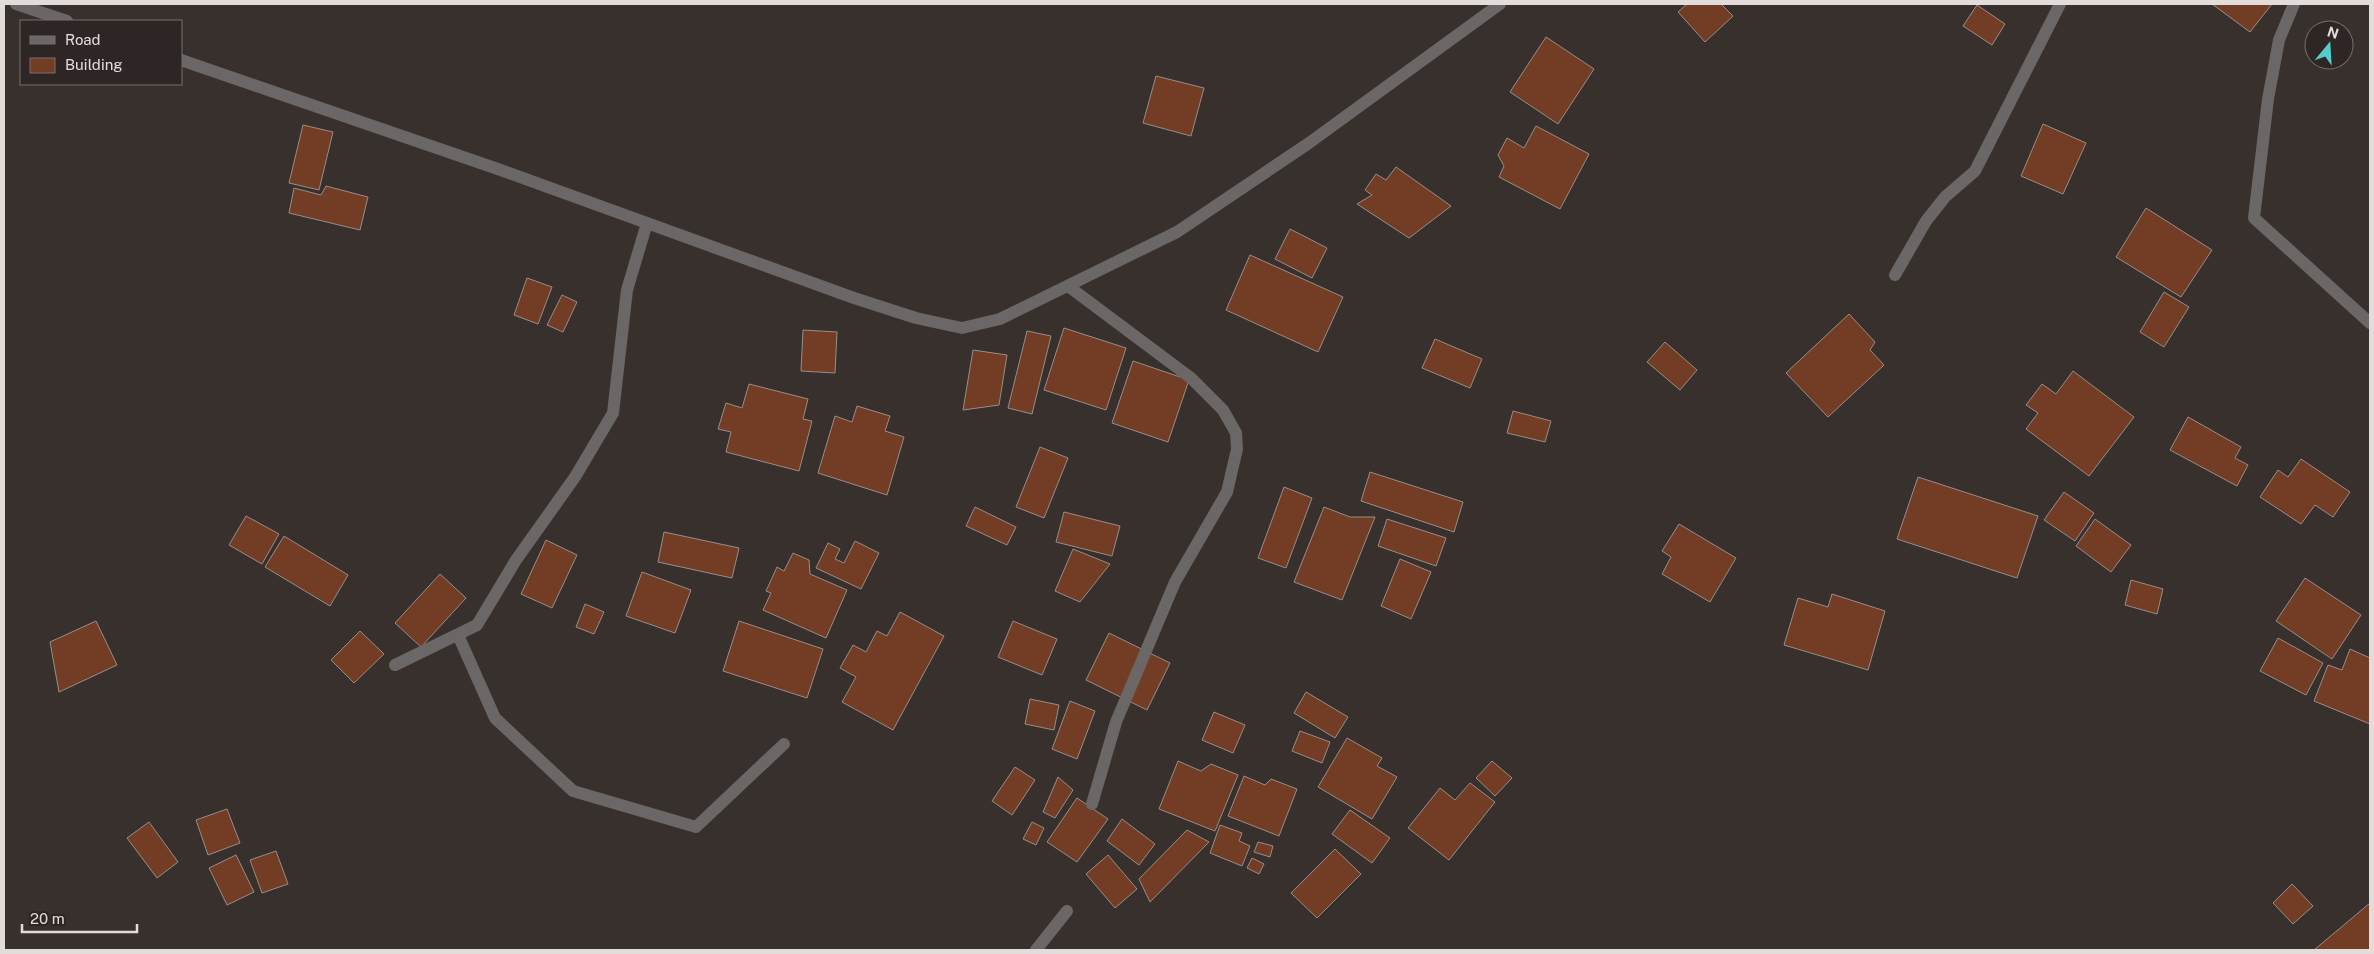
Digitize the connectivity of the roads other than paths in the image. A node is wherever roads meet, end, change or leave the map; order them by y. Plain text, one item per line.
1 (16, 4) edge
2 (1500, 4) edge
3 (2060, 4) edge
4 (2294, 4) edge
5 (64, 20) edge
6 (182, 60) edge
7 (647, 223) junction
8 (1895, 275) dead end
9 (1068, 286) junction
10 (2370, 323) edge
11 (458, 635) junction
12 (395, 665) dead end
13 (784, 744) dead end
14 (1092, 804) dead end
15 (1067, 911) dead end
16 (1036, 950) edge

1 - 5 street
2 - 9 street
3 - 8 street
4 - 10 street
6 - 7 street
7 - 9 street
7 - 11 street
9 - 14 street
11 - 12 street
11 - 13 street
15 - 16 street

